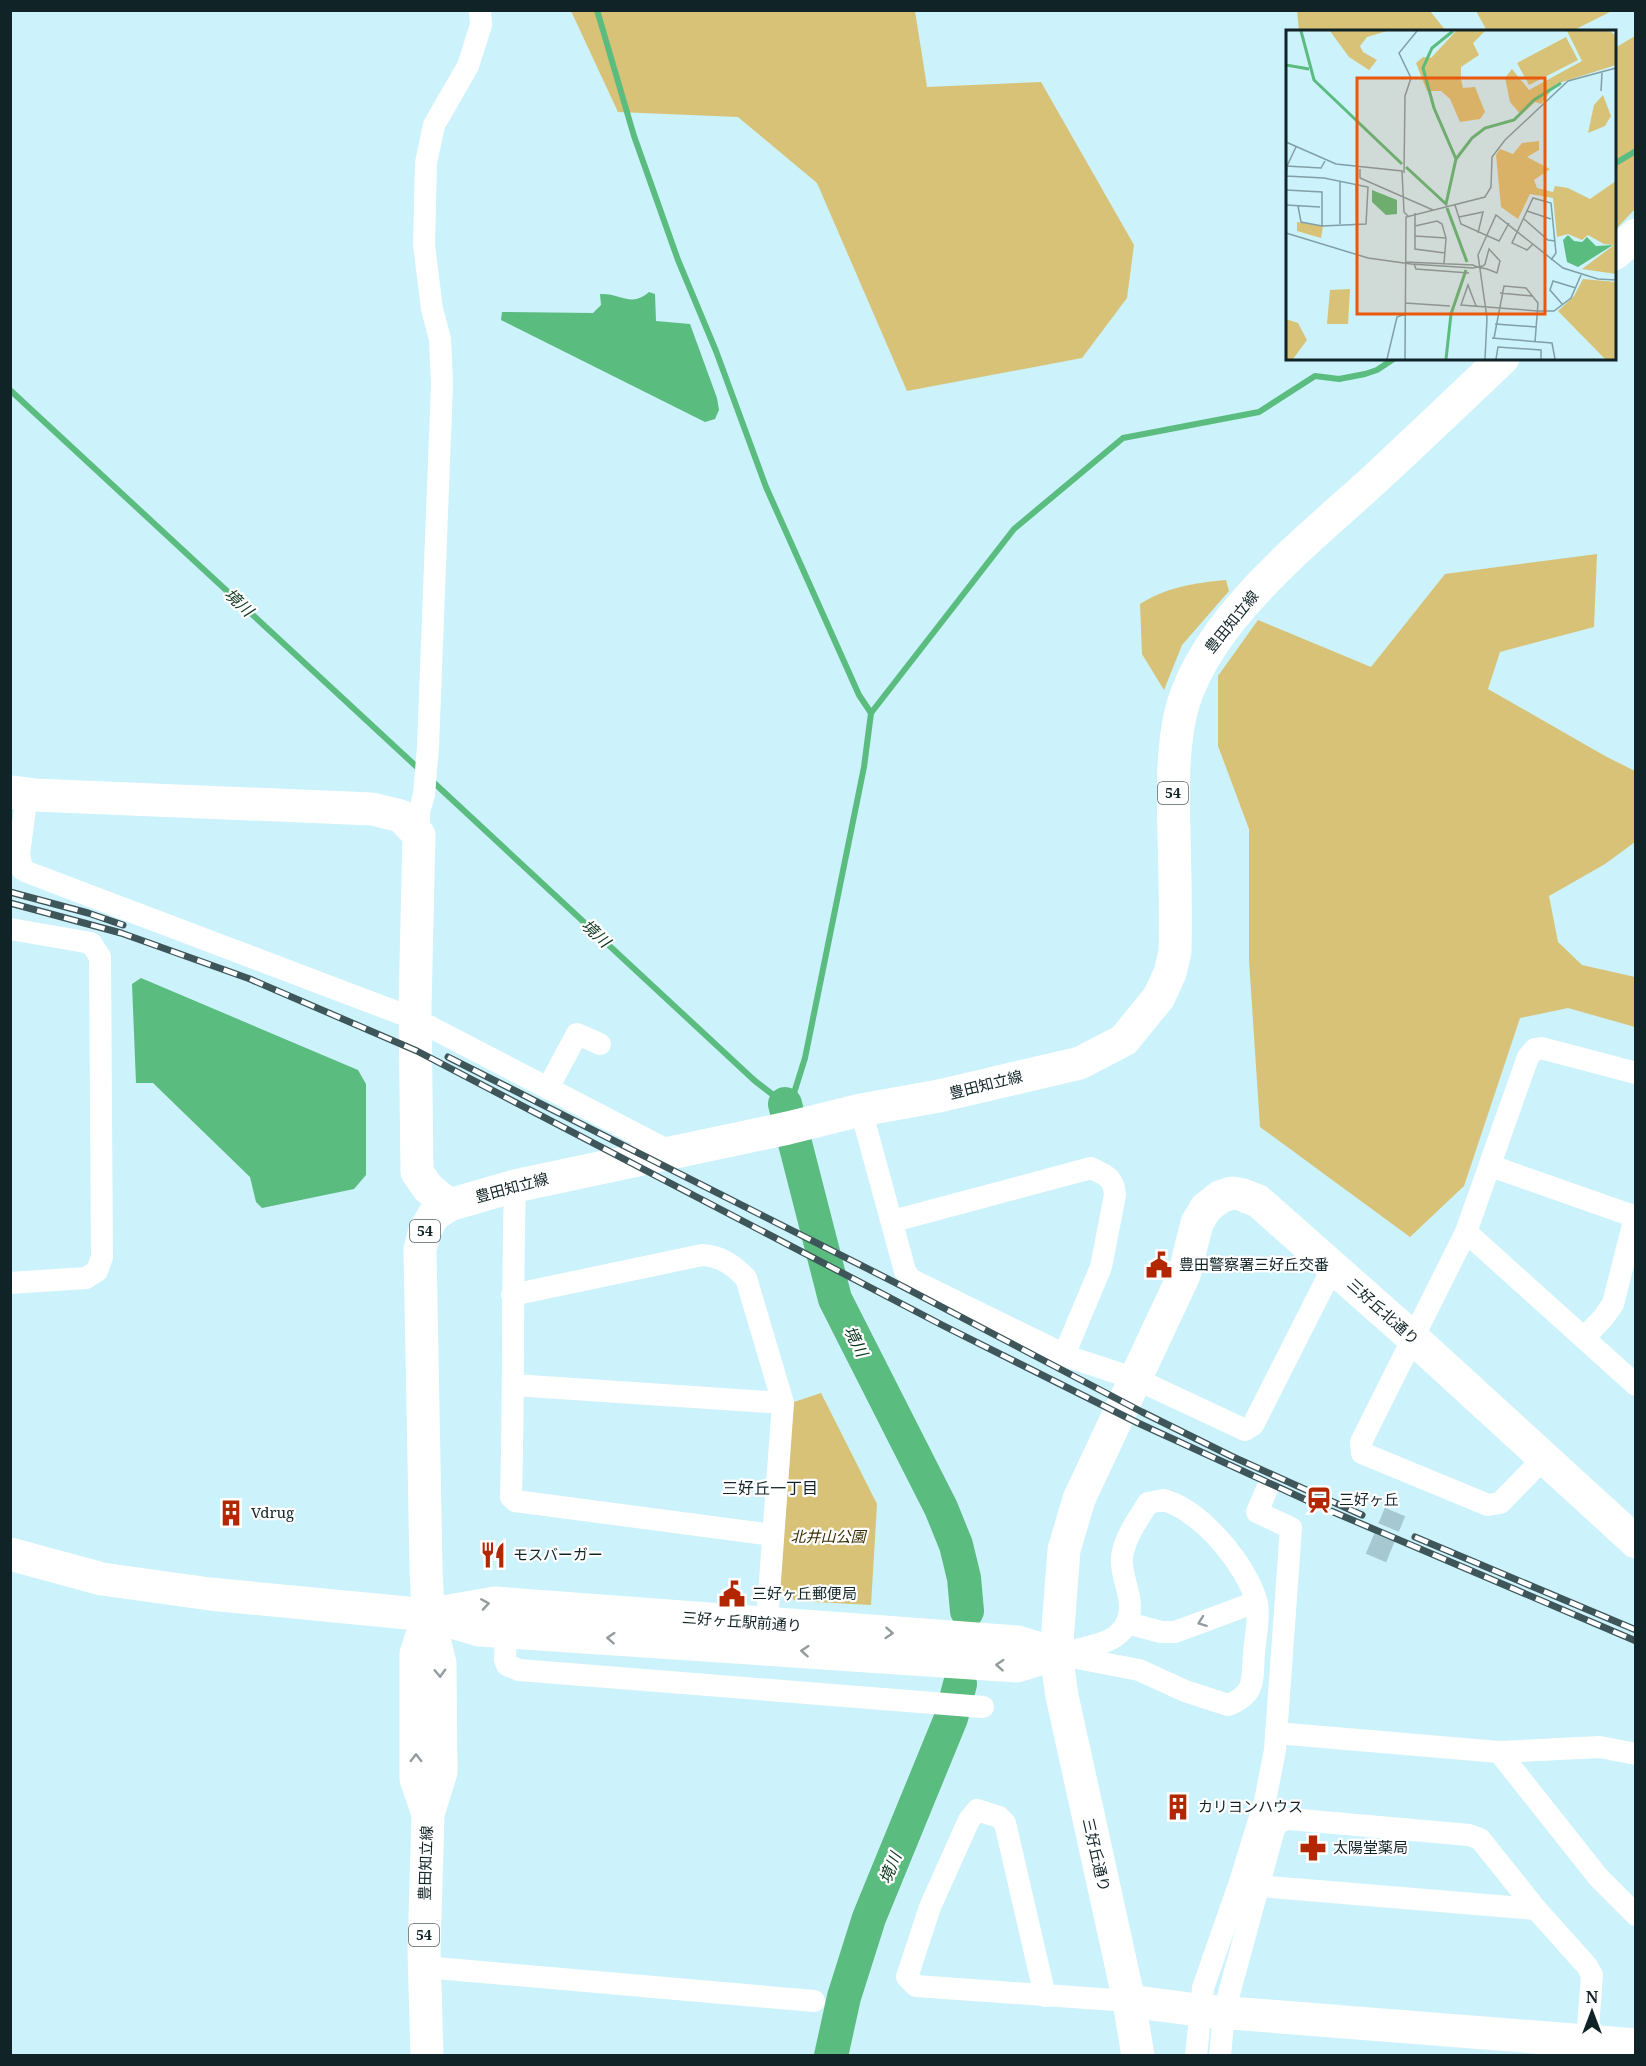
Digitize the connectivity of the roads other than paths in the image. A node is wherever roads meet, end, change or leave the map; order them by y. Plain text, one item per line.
1 (480, 10) edge
2 (1635, 235) edge
3 (1616, 252) edge
4 (1501, 360) edge
5 (19, 793) edge
6 (419, 836) junction
7 (10, 929) edge
8 (415, 1019) junction
9 (600, 1044) dead end
10 (1635, 1072) edge
11 (548, 1088) junction
12 (847, 1114) junction
13 (671, 1152) junction
14 (1491, 1166) junction
15 (515, 1186) junction
16 (449, 1205) junction
17 (1635, 1217) edge
18 (893, 1221) junction
19 (1466, 1232) junction
20 (1333, 1267) junction
21 (10, 1283) edge
22 (512, 1295) junction
23 (1413, 1338) junction
24 (1584, 1338) junction
25 (1064, 1355) junction
26 (1136, 1379) junction
27 (514, 1385) junction
28 (1635, 1385) edge
29 (783, 1403) junction
30 (1544, 1458) junction
31 (1267, 1489) dead end
32 (773, 1535) junction
33 (1635, 1542) edge
34 (10, 1554) edge
35 (1257, 1602) junction
36 (428, 1616) junction
37 (1127, 1623) junction
38 (506, 1631) junction
39 (766, 1636) junction
40 (1056, 1654) junction
41 (984, 1707) dead end
42 (1276, 1733) junction
43 (1499, 1752) junction
44 (1635, 1754) edge
45 (1259, 1886) junction
46 (1536, 1909) junction
47 (1635, 1915) edge
48 (424, 1967) junction
49 (1045, 1996) junction
50 (1214, 2000) junction
51 (814, 2001) dead end
52 (1129, 2001) junction
53 (1635, 2044) edge
54 (1586, 2049) edge
55 (427, 2055) edge
56 (1138, 2055) edge
57 (1196, 2055) edge
58 (1220, 2055) edge

1 - 6 street
2 - 3 street
4 - 12 street, 豊田知立線 / 54
5 - 6 street
5 - 8 street
6 - 8 street
7 - 21 street
8 - 11 street
8 - 16 street
9 - 11 street
10 - 14 street
11 - 13 street
12 - 13 street, 豊田知立線 / 54
12 - 18 street
13 - 15 street, 豊田知立線 / 54
14 - 17 street
14 - 19 street
15 - 16 street, 豊田知立線 / 54
15 - 22 street
16 - 36 street, 豊田知立線 / 54
17 - 24 street
18 - 25 street
18 - 25 street
19 - 23 street
19 - 24 street
20 - 23 street, 三好丘北通り
20 - 26 street
20 - 26 street, 三好丘北通り
22 - 27 street
22 - 29 street
23 - 30 street, 三好丘北通り
23 - 30 street
24 - 28 street
25 - 26 street
26 - 40 street, 三好丘北通り
27 - 29 street
27 - 32 street
29 - 32 street
30 - 33 street, 三好丘北通り
31 - 42 street
32 - 39 street
34 - 36 street
35 -> 37 street
35 - 37 street
35 - 40 street
36 - 38 street
36 -> 39 street, 三好ヶ丘駅前通り
36 - 48 street, 豊田知立線 / 54
37 - 40 street
39 -> 38 street
38 - 41 street
39 - 40 street, 三好ヶ丘駅前通り
40 - 52 street, 三好丘通り
42 - 43 street
42 - 50 street
43 - 44 street
43 - 47 street
45 - 46 street
45 - 46 street
45 - 50 street
46 - 54 street
48 - 51 street
48 - 55 street, 豊田知立線 / 54
49 - 49 street
49 - 52 street
50 - 52 street
50 - 54 street
50 - 57 street
50 - 58 street
52 - 56 street, 三好丘通り
53 - 54 street

